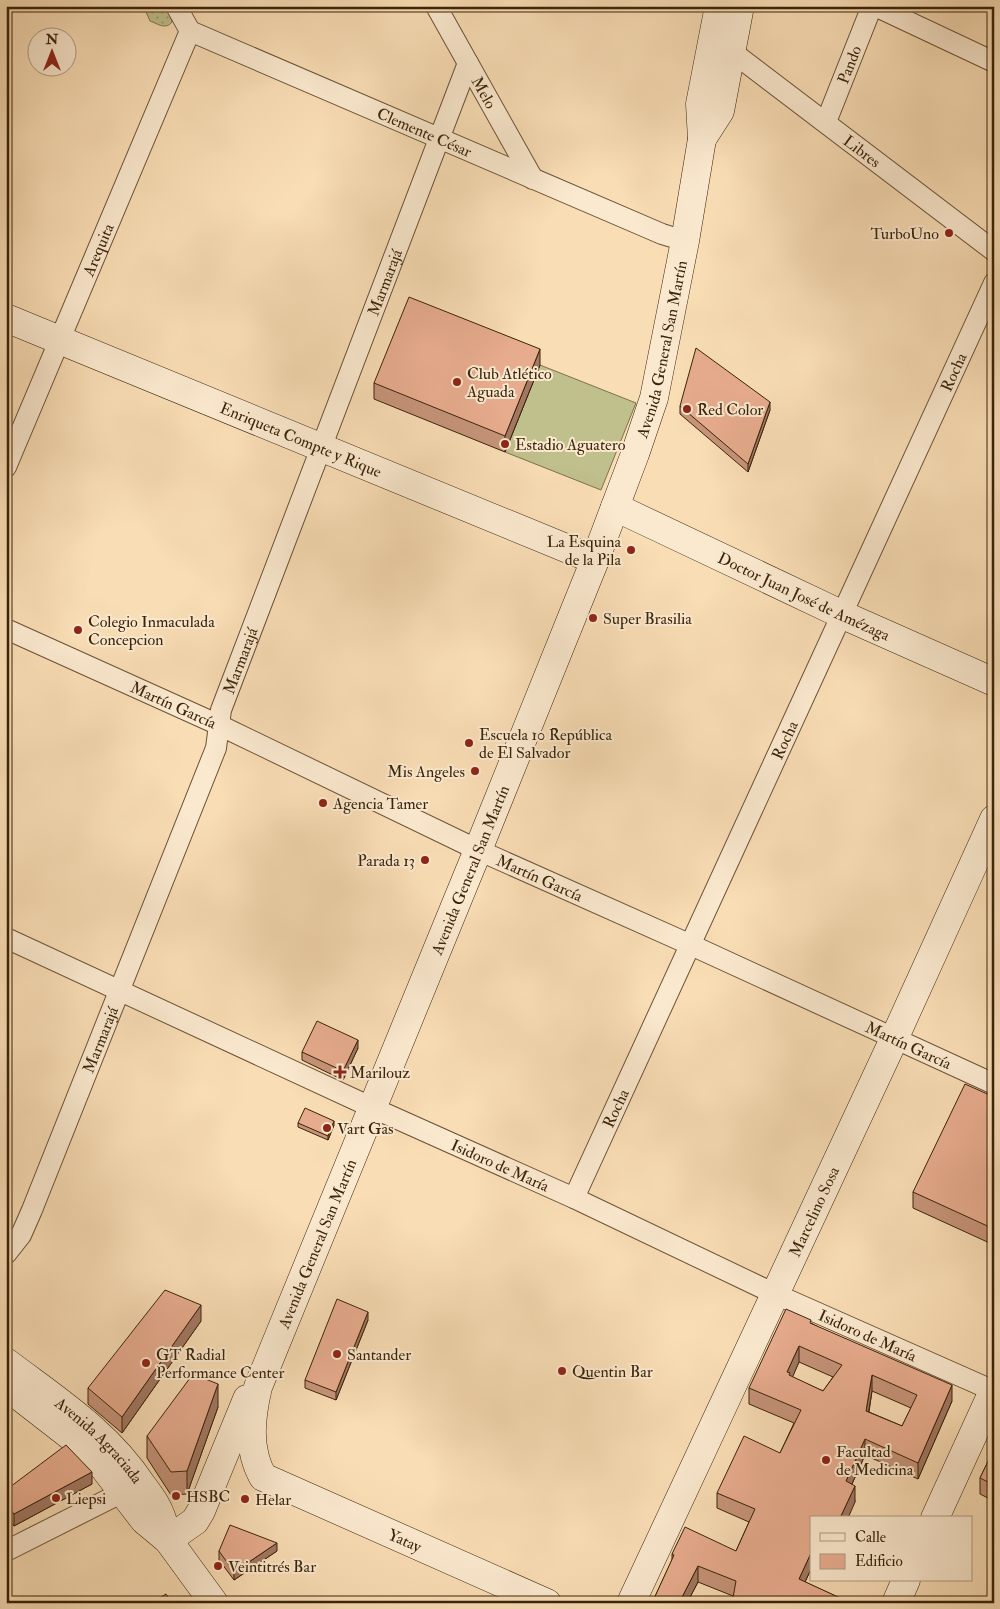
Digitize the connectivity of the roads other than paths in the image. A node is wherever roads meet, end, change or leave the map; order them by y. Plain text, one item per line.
1 (176, 6) edge
2 (436, 6) edge
3 (719, 6) edge
4 (740, 6) edge
5 (873, 6) edge
6 (190, 31) junction
7 (731, 51) junction
8 (994, 62) edge
9 (468, 63) junction
10 (826, 122) junction
11 (439, 138) junction
12 (702, 138) junction
13 (533, 178) junction
14 (685, 241) junction
15 (994, 251) edge
16 (994, 283) edge
17 (6, 318) edge
18 (59, 339) junction
19 (320, 448) junction
20 (6, 467) edge
21 (615, 507) junction
22 (595, 560) junction
23 (842, 616) junction
24 (6, 629) edge
25 (994, 682) edge
26 (219, 725) junction
27 (994, 819) edge
28 (478, 850) junction
29 (6, 938) edge
30 (691, 945) junction
31 (119, 990) junction
32 (894, 1039) junction
33 (994, 1084) edge
34 (373, 1108) junction
35 (574, 1198) junction
36 (6, 1254) edge
37 (775, 1294) junction
38 (6, 1362) edge
39 (6, 1386) edge
40 (258, 1387) junction
41 (993, 1390) edge
42 (259, 1467) junction
43 (213, 1486) junction
44 (123, 1492) junction
45 (936, 1516) edge
46 (168, 1540) junction
47 (6, 1551) edge
48 (905, 1582) edge
49 (214, 1603) edge
50 (547, 1603) edge
51 (631, 1603) edge
52 (896, 1603) edge

1 - 6 street
2 - 9 street, Melo
3 - 12 main road, Avenida General San Martín
4 - 7 main road, Avenida General San Martín
5 - 8 street
5 - 10 street, Pando
6 - 11 street, Clemente César
6 - 18 street, Arequita
7 - 10 street, Libres
7 - 12 main road, Avenida General San Martín
9 - 11 street, Marmarajá
9 - 13 street, Melo
10 - 15 street, Libres
11 - 13 street, Clemente César
11 - 19 street, Marmarajá
12 - 14 main road, Avenida General San Martín
13 - 14 street, Clemente César
14 - 21 main road, Avenida General San Martín
16 - 23 street, Rocha
17 - 18 main road, Enriqueta Compte y Rique
18 - 19 main road, Enriqueta Compte y Rique
18 - 20 street, Arequita
19 - 22 main road, Enriqueta Compte y Rique
19 - 26 street, Marmarajá
21 - 22 main road, Avenida General San Martín
21 - 23 main road, Doctor Juan José de Amézaga
22 - 28 main road, Avenida General San Martín
23 - 25 main road, Doctor Juan José de Amézaga
23 - 30 street, Rocha
24 - 26 street, Martín García
26 - 28 street, Martín García
26 - 31 street, Marmarajá
27 - 32 main road, Marcelino Sosa
28 - 30 street, Martín García
28 - 34 main road, Avenida General San Martín
29 - 31 street, Isidoro de María
30 - 32 street, Martín García
30 - 35 street, Rocha
31 - 34 street, Isidoro de María
31 - 36 street, Marmarajá
32 - 33 street, Martín García
32 - 37 main road, Marcelino Sosa
34 - 35 street, Isidoro de María
34 - 40 main road, Avenida General San Martín
35 - 37 street, Isidoro de María
37 - 41 street, Isidoro de María
37 - 51 main road, Marcelino Sosa
38 - 46 main road, Avenida Agraciada
39 - 44 main road, Avenida Agraciada
40 - 42 main road, Avenida General San Martín
40 - 43 main road, Avenida General San Martín
41 - 45 main road
42 - 43 main road, Yatay
42 - 50 main road, Yatay
43 - 46 main road, Avenida General San Martín
44 - 46 main road, Avenida Agraciada
44 - 47 street
46 - 49 main road, Avenida Agraciada
48 - 52 main road

